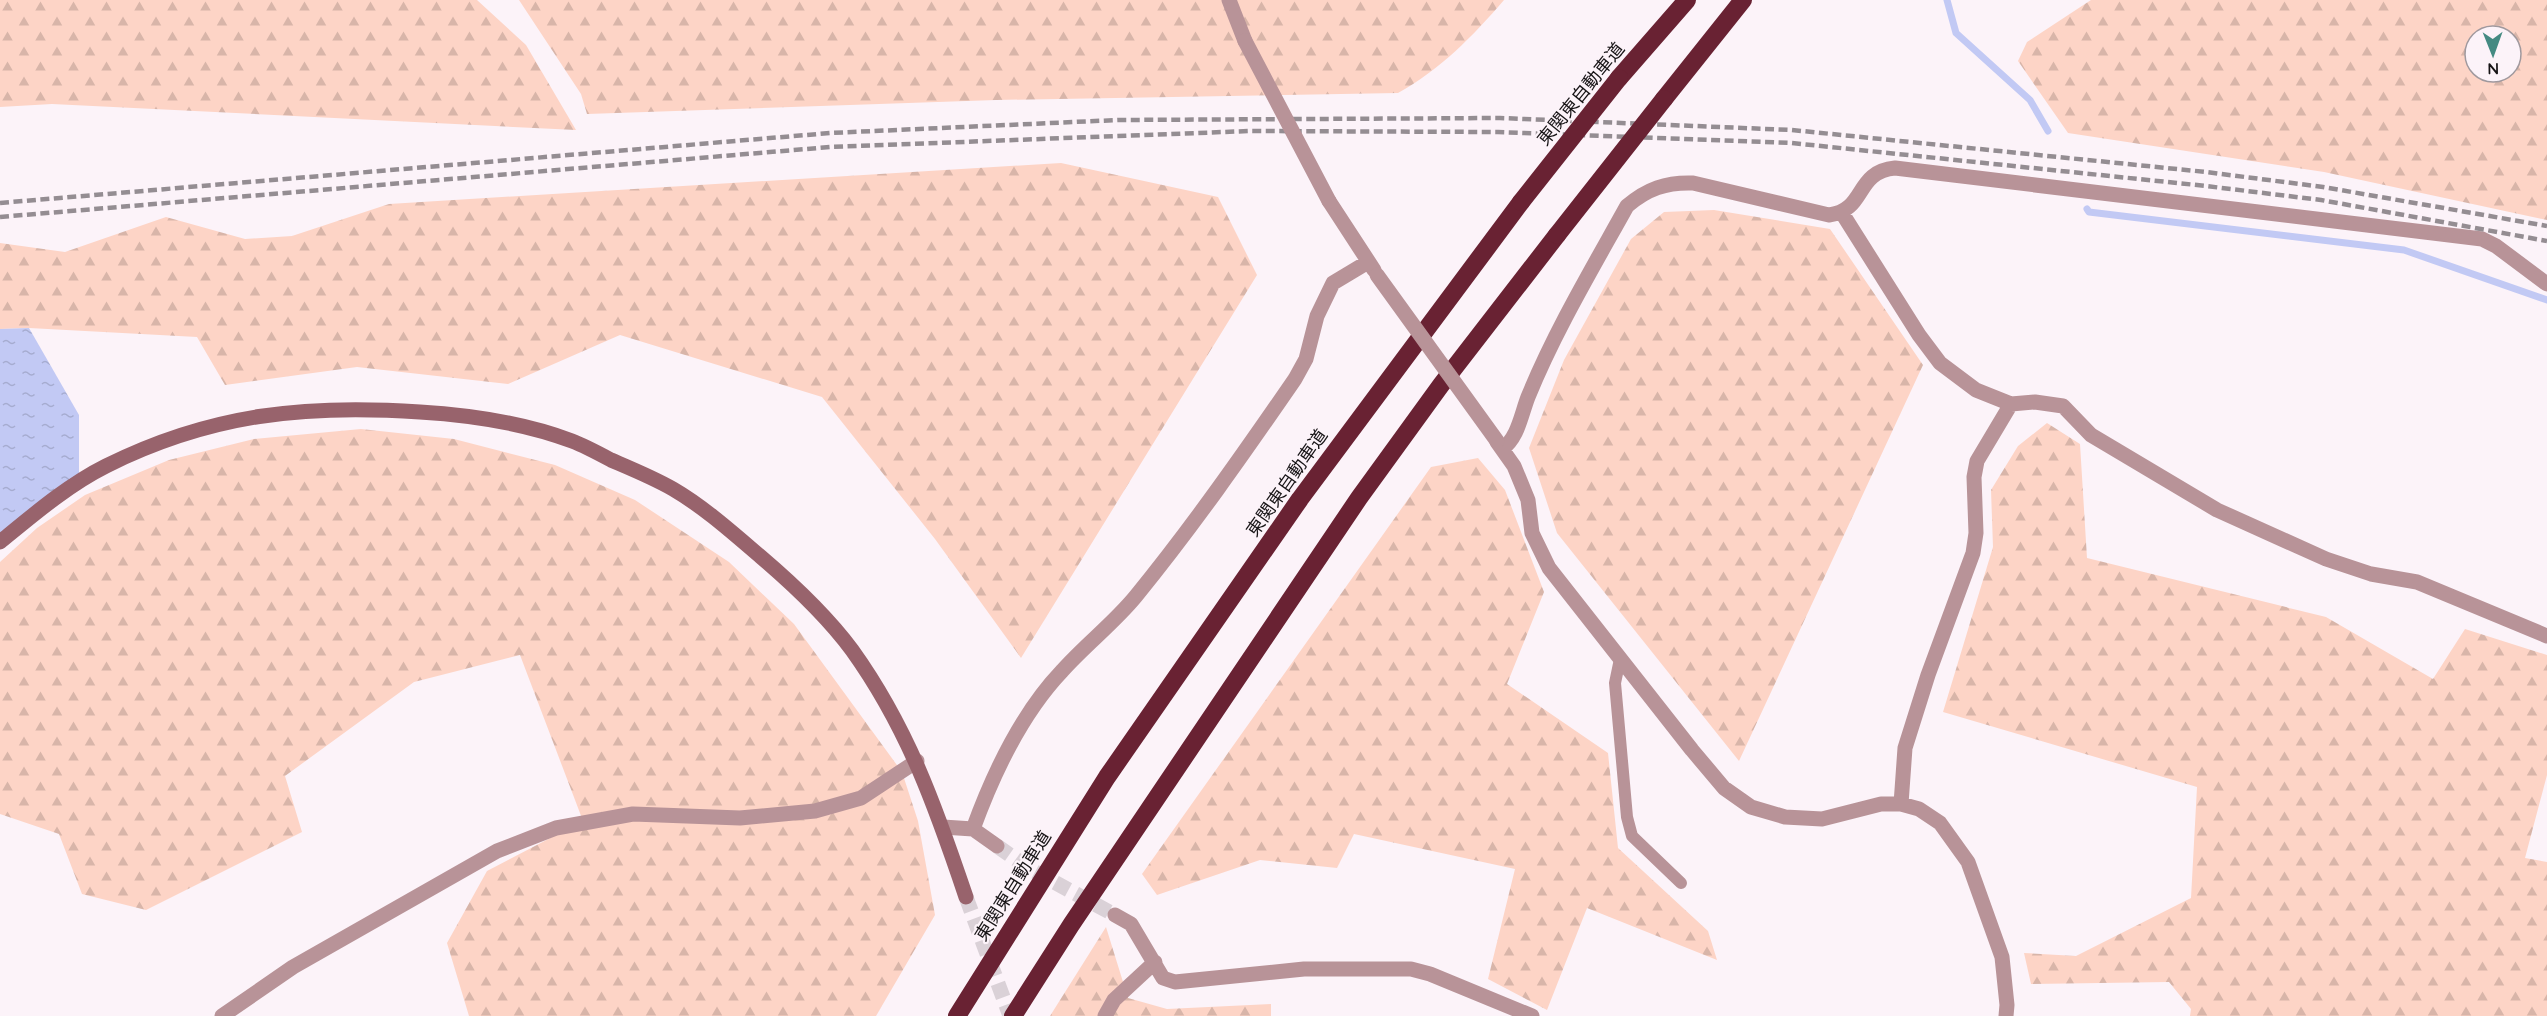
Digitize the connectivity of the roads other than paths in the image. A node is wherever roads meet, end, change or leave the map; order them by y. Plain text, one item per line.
1 (1229, 0) edge
2 (1687, 0) edge
3 (1741, 3) edge
4 (1842, 213) junction
5 (1373, 268) junction
6 (2547, 284) edge
7 (2011, 404) junction
8 (1500, 446) junction
9 (0, 542) edge
10 (2547, 636) edge
11 (1620, 659) junction
12 (917, 761) junction
13 (1901, 804) junction
14 (943, 828) junction
15 (973, 830) junction
16 (997, 846) tunnel mouth
17 (1681, 883) dead end
18 (966, 897) tunnel mouth
19 (1115, 915) tunnel mouth
20 (1155, 962) junction
21 (222, 1016) edge
22 (957, 1016) edge
23 (1013, 1016) edge
24 (1105, 1016) edge
25 (1532, 1016) edge
26 (2006, 1016) edge

1 - 5 street, bridge
2 - 22 highway, 東関東自動車道, bridge
3 - 23 highway, bridge
4 - 6 street
4 - 7 street
4 - 8 street
5 - 8 street, bridge
5 - 15 street
7 - 10 street
7 - 13 street
8 - 11 street
9 - 12 street
11 - 13 street
11 - 17 lane
12 - 14 street
12 - 21 street
13 - 26 street
14 - 15 street
14 - 18 street
15 - 16 street
19 - 20 street
20 - 24 street
20 - 25 street

